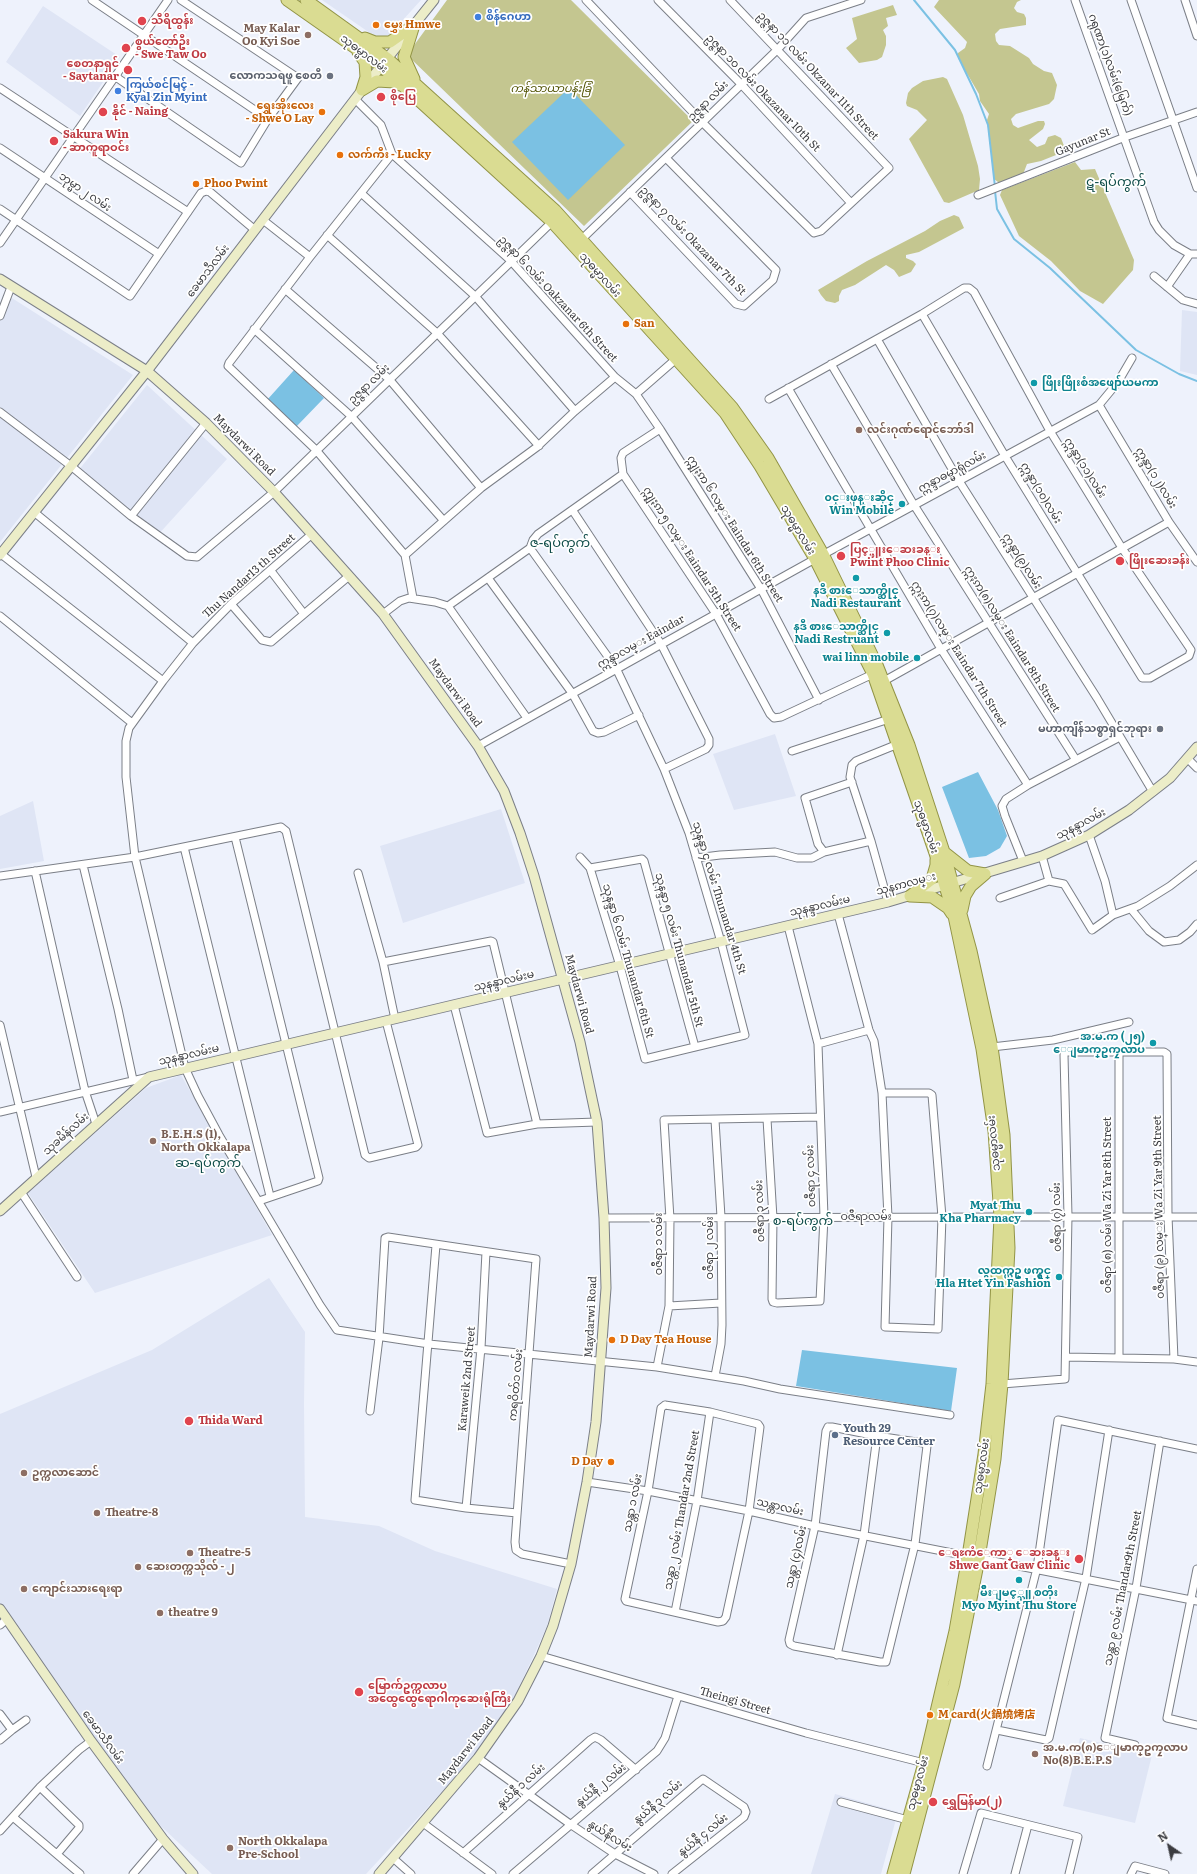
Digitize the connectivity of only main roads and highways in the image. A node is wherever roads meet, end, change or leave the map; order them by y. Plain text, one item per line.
1 (287, 0) edge
2 (306, 0) edge
3 (356, 41) junction
4 (412, 86) junction
5 (556, 218) junction
6 (819, 556) junction
7 (940, 853) junction
8 (958, 914) junction
9 (976, 996) junction
10 (1005, 1217) junction
11 (974, 1557) junction
12 (929, 1764) junction
13 (893, 1874) edge
14 (904, 1874) edge

1 - 3 main road, သုဓမ္မာလမ်း
2 - 3 main road, သုဓမ္မာလမ်း
3 - 4 main road, သုဓမ္မာလမ်း
3 - 4 main road
3 - 4 main road
4 - 5 main road, သုဓမ္မာလမ်း
5 - 6 main road, သုဓမ္မာလမ်း
5 - 6 main road, သုဓမ္မာလမ်း
6 - 7 main road, သုဓမ္မာလမ်း
6 - 7 main road, သုဓမ္မာလမ်း
7 - 8 main road, သုဓမ္မာလမ်း
7 - 8 main road
7 - 8 main road
8 - 9 main road, သုဓမ္မာလမ်း
9 - 10 main road, သုဓမ္မာလမ်း
9 - 10 main road, သုဓမ္မာလမ်း
10 - 11 main road, သုဓမ္မာလမ်း
10 - 11 main road, သုဓမ္မာလမ်း
11 - 12 main road, သုဓမ္မာလမ်း
12 - 13 main road, သုဓမ္မာလမ်း
12 - 14 main road, သုဓမ္မာလမ်း

